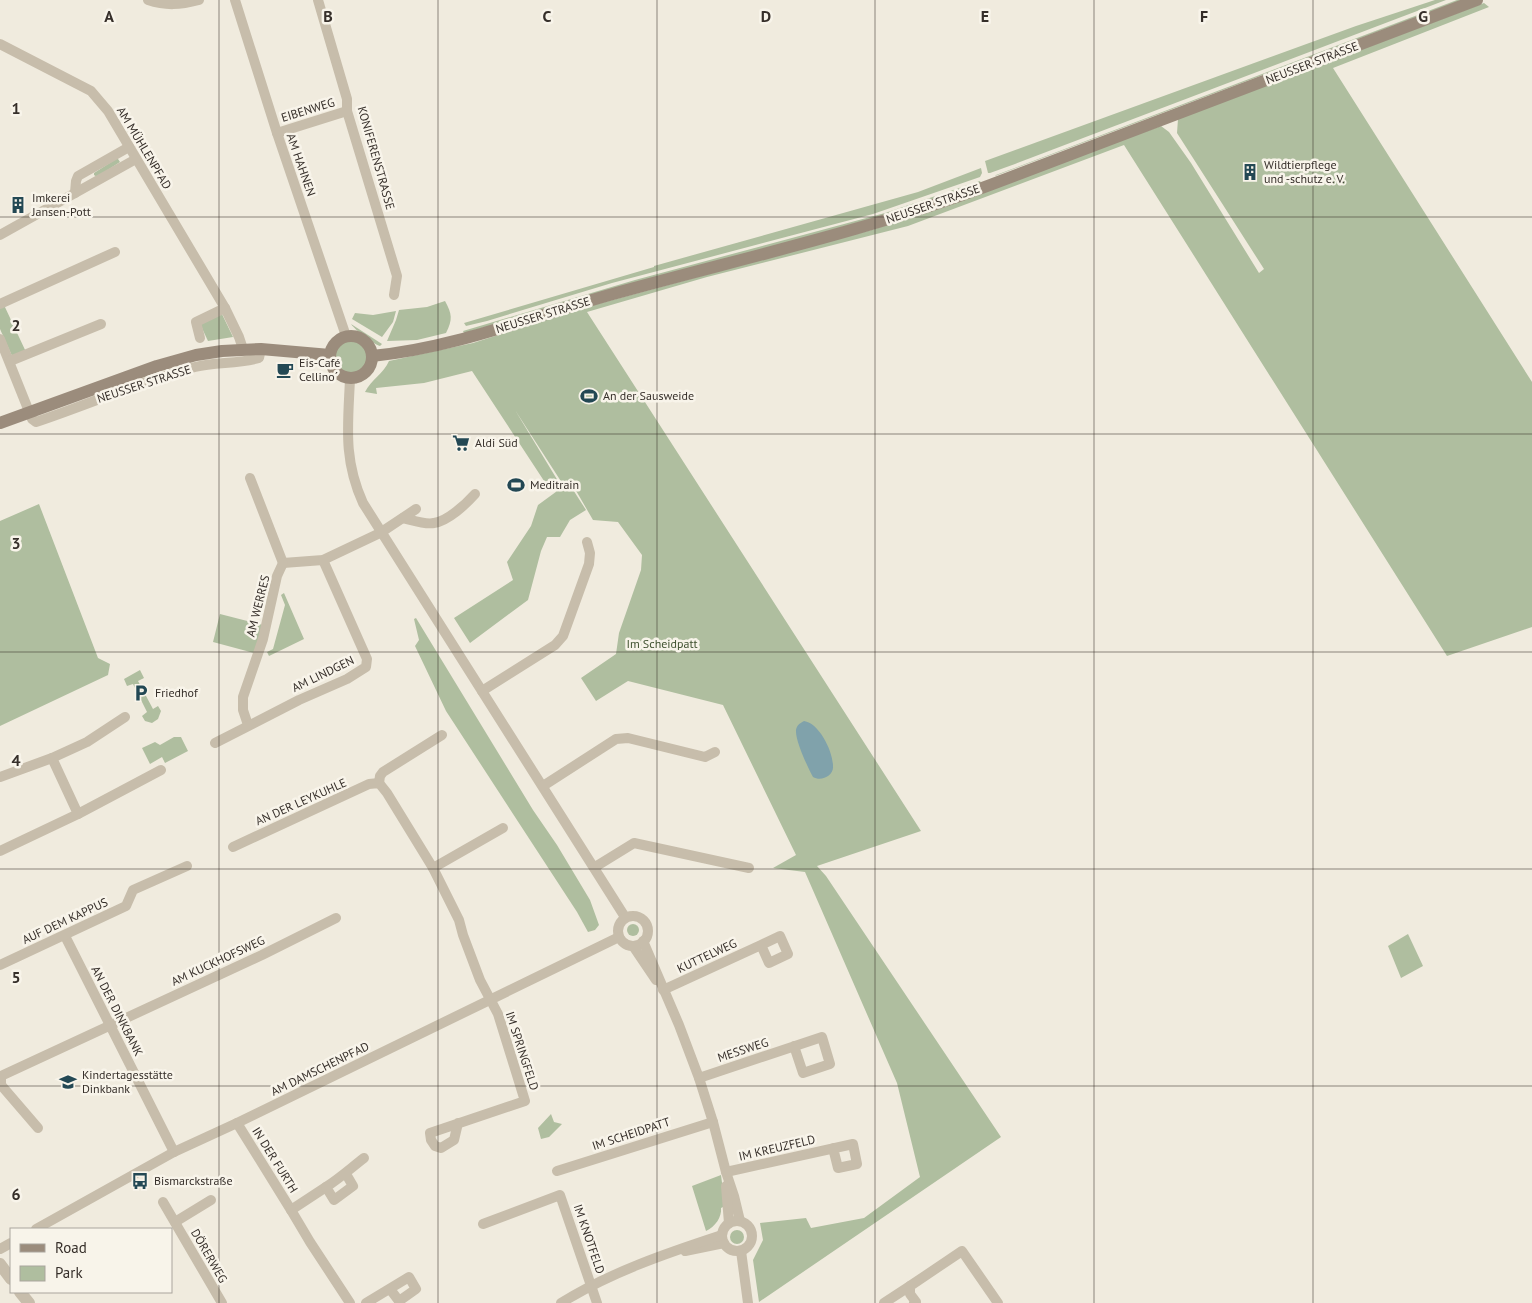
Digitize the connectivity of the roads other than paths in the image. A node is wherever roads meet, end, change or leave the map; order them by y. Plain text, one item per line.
1 (148, 0) edge
2 (199, 0) edge
3 (235, 0) edge
4 (318, 0) edge
5 (1477, 0) edge
6 (0, 44) edge
7 (348, 111) junction
8 (276, 133) junction
9 (129, 147) junction
10 (136, 159) junction
11 (89, 170) junction
12 (95, 181) junction
13 (75, 194) junction
14 (0, 235) edge
15 (116, 252) dead end
16 (394, 295) dead end
17 (0, 304) edge
18 (225, 308) junction
19 (101, 324) dead end
20 (346, 336) junction
21 (200, 338) dead end
22 (0, 339) edge
23 (243, 349) junction
24 (261, 349) junction
25 (330, 356) junction
26 (372, 356) junction
27 (10, 361) junction
28 (350, 379) junction
29 (29, 412) junction
30 (0, 423) edge
31 (250, 478) dead end
32 (476, 494) dead end
33 (416, 509) dead end
34 (403, 518) junction
35 (380, 533) junction
36 (588, 542) dead end
37 (323, 560) junction
38 (284, 564) junction
39 (482, 691) junction
40 (125, 717) dead end
41 (248, 725) junction
42 (442, 735) dead end
43 (215, 743) dead end
44 (715, 752) dead end
45 (52, 758) junction
46 (161, 770) dead end
47 (0, 777) edge
48 (379, 783) junction
49 (543, 786) junction
50 (78, 814) junction
51 (503, 828) dead end
52 (233, 847) dead end
53 (0, 851) edge
54 (187, 866) dead end
55 (433, 868) junction
56 (594, 868) junction
57 (749, 868) dead end
58 (626, 917) junction
59 (336, 918) dead end
60 (64, 936) junction
61 (619, 937) junction
62 (643, 942) junction
63 (761, 945) dead end
64 (633, 946) junction
65 (0, 965) edge
66 (662, 987) junction
67 (490, 1000) junction
68 (110, 1026) junction
69 (794, 1046) dead end
70 (699, 1078) junction
71 (713, 1122) junction
72 (237, 1123) junction
73 (458, 1123) dead end
74 (38, 1128) dead end
75 (834, 1148) dead end
76 (174, 1152) junction
77 (364, 1158) dead end
78 (557, 1171) dead end
79 (726, 1172) junction
80 (346, 1174) junction
81 (326, 1187) junction
82 (211, 1200) dead end
83 (163, 1202) dead end
84 (291, 1210) junction
85 (175, 1222) junction
86 (735, 1222) junction
87 (483, 1224) dead end
88 (38, 1228) edge
89 (723, 1239) junction
90 (741, 1251) junction
91 (0, 1264) edge
92 (10, 1278) edge
93 (591, 1285) junction
94 (910, 1286) junction
95 (390, 1289) dead end
96 (21, 1293) edge
97 (29, 1303) edge
98 (222, 1303) edge
99 (350, 1303) edge
100 (366, 1303) edge
101 (561, 1303) edge
102 (597, 1303) edge
103 (748, 1303) edge
104 (884, 1303) edge
105 (915, 1303) edge
106 (998, 1303) edge

1 - 2 street
3 - 8 street, AM HAHNEN
4 - 7 street, KONIFERENSTRASSE
5 - 26 main road, NEUSSER STRASSE
6 - 9 street, AM MÜHLENPFAD
7 - 8 street, EIBENWEG
7 - 16 street, KONIFERENSTRASSE
8 - 20 street, AM HAHNEN
9 - 10 street, AM MÜHLENPFAD
9 - 11 street
10 - 12 street
10 - 18 street, AM MÜHLENPFAD
11 - 12 street
11 - 13 street
12 - 13 street
13 - 14 street
15 - 17 street
18 - 21 street
18 - 23 street, AM MÜHLENPFAD
19 - 27 street
20 - 25 main road
20 - 26 main road
22 - 27 street
23 - 24 main road, NEUSSER STRASSE
23 - 29 main road, NEUSSER STRASSE
24 - 25 main road, NEUSSER STRASSE
24 - 29 street, NEUSSER STRASSE
25 - 28 main road
26 - 28 main road
27 - 29 street
28 - 35 street
29 - 30 main road, NEUSSER STRASSE
31 - 38 street
32 - 34 street
33 - 34 street
34 - 35 street
35 - 37 street, AM WERRES
35 - 39 street
36 - 39 street
37 - 38 street, AM WERRES
37 - 41 street, AM LINDGEN
38 - 41 street, AM WERRES
39 - 49 street
40 - 45 street
41 - 43 street, AM LINDGEN
42 - 48 street
44 - 49 street
45 - 47 street
45 - 50 street
46 - 50 street
48 - 52 street, AN DER LEYKUHLE
48 - 55 street
49 - 56 street
50 - 53 street
51 - 55 street
54 - 60 street, AUF DEM KAPPUS
55 - 67 street
56 - 57 street
56 - 58 street
58 - 61 street
58 - 62 street
59 - 68 street, AM KUCKHOFSWEG
60 - 65 street, AUF DEM KAPPUS
60 - 68 street, AN DER DINKBANK
61 - 64 street
61 - 67 street, AM DAMSCHENPFAD
62 - 64 street
62 - 66 street
63 - 66 street, KUTTELWEG
64 - 66 street
66 - 70 street
67 - 72 street, AM DAMSCHENPFAD
67 - 73 street, IM SPRINGFELD
68 - 74 street, AM KUCKHOFSWEG
68 - 76 street, AN DER DINKBANK
69 - 70 street, MESSWEG
70 - 71 street
71 - 78 street, IM SCHEIDPATT
71 - 79 street
72 - 76 street, AM DAMSCHENPFAD
72 - 84 street, IN DER FURTH
75 - 79 street, IM KREUZFELD
76 - 88 street, AM DAMSCHENPFAD
77 - 80 street, IN DER FURTH
79 - 86 street
80 - 81 street, IN DER FURTH
80 - 81 street
81 - 84 street, IN DER FURTH
82 - 85 street, DÖRERWEG
83 - 85 street, DÖRERWEG
84 - 99 street, IN DER FURTH
85 - 98 street, DÖRERWEG
86 - 89 street
86 - 90 street
87 - 93 street, IM KNOTFELD
89 - 90 street
89 - 93 street
90 - 103 street
91 - 92 street
93 - 101 street
93 - 102 street
94 - 104 street
94 - 105 street
94 - 106 street
95 - 100 street
96 - 97 street

